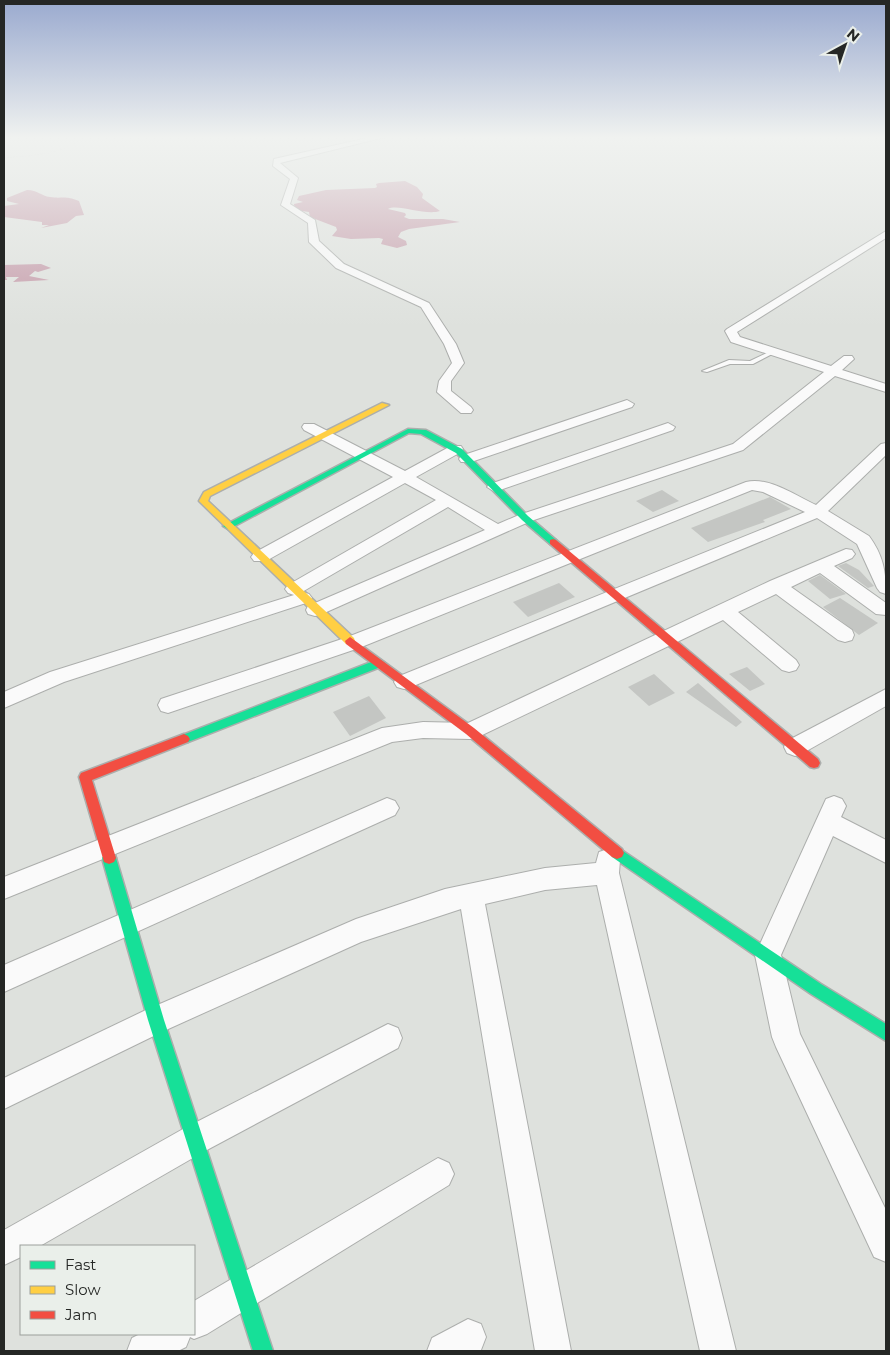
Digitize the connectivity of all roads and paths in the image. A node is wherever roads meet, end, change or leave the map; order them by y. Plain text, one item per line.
1 (287, 200) edge
2 (886, 234) edge
3 (773, 352) junction
4 (848, 359) dead end
5 (705, 371) dead end
6 (832, 371) junction
7 (886, 388) edge
8 (385, 404) dead end
9 (627, 404) dead end
10 (466, 410) dead end
11 (309, 427) dead end
12 (668, 427) dead end
13 (324, 435) junction
14 (886, 447) edge
15 (461, 454) junction
16 (364, 455) junction
17 (404, 476) junction
18 (495, 487) junction
19 (448, 500) junction
20 (818, 512) junction
21 (525, 518) junction
22 (228, 526) junction
23 (496, 530) junction
24 (846, 554) dead end
25 (260, 557) junction
26 (571, 557) junction
27 (820, 565) junction
28 (776, 585) junction
29 (886, 588) edge
30 (614, 595) junction
31 (304, 599) junction
32 (723, 610) junction
33 (883, 610) dead end
34 (845, 635) dead end
35 (664, 638) junction
36 (352, 643) junction
37 (379, 663) junction
38 (789, 665) dead end
39 (404, 682) junction
40 (886, 697) edge
41 (4, 700) edge
42 (168, 705) dead end
43 (470, 731) junction
44 (795, 747) junction
45 (814, 763) dead end
46 (388, 808) dead end
47 (104, 846) junction
48 (886, 852) edge
49 (608, 861) junction
50 (4, 888) edge
51 (471, 896) junction
52 (126, 924) junction
53 (768, 955) junction
54 (4, 979) edge
55 (156, 1020) junction
56 (886, 1033) edge
57 (388, 1038) dead end
58 (4, 1094) edge
59 (194, 1140) junction
60 (438, 1174) dead end
61 (886, 1245) edge
62 (4, 1248) edge
63 (243, 1290) junction
64 (195, 1320) edge
65 (172, 1335) edge
66 (145, 1351) edge
67 (263, 1351) edge
68 (553, 1351) edge
69 (718, 1351) edge

1 - 10 street
2 - 3 street
3 - 5 lane
3 - 6 street
4 - 6 street
6 - 7 street
6 - 21 street
8 - 13 street
9 - 15 street
11 - 13 street
12 - 18 street
13 - 16 street
13 - 22 street
14 - 20 street
15 - 16 street
15 - 17 street
15 - 18 street
16 - 17 street
16 - 22 street
17 - 19 street
17 - 25 street
18 - 21 street
19 - 23 street
19 - 31 street
20 - 26 street
20 - 29 street
20 - 30 street
21 - 23 street
21 - 26 street
22 - 25 street
23 - 31 street
24 - 27 street
25 - 31 street
26 - 30 street
26 - 36 street
27 - 28 street
27 - 33 street
28 - 32 street
28 - 34 street
30 - 35 street
30 - 39 street
31 - 36 street
31 - 41 street
32 - 35 street
32 - 38 street
35 - 43 street
35 - 44 street
36 - 37 street
36 - 42 street
37 - 39 street
37 - 47 street
39 - 43 street
40 - 44 street
43 - 47 street
43 - 49 street
44 - 45 street
46 - 52 street
47 - 50 street
47 - 52 street
48 - 53 street
49 - 51 street
49 - 53 street
49 - 69 street
51 - 55 street
51 - 68 street
52 - 54 street
52 - 55 street
53 - 56 street
53 - 61 street
55 - 58 street
55 - 59 street
57 - 59 street
59 - 62 street
59 - 63 street
60 - 63 street
63 - 64 street
63 - 67 street
65 - 66 street

